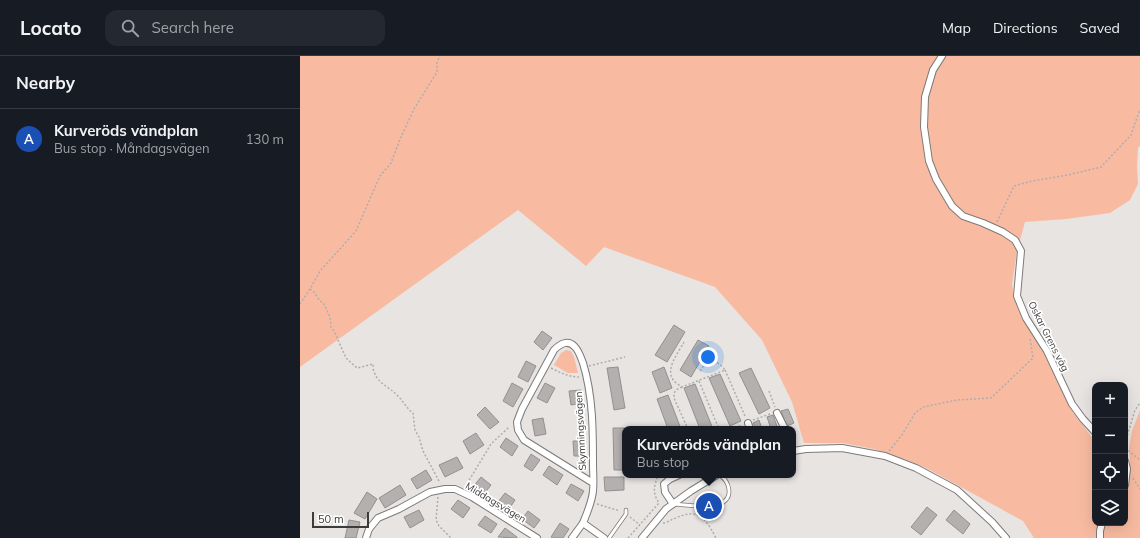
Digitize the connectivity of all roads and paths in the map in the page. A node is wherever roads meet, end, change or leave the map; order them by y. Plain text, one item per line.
1 (440, 56) edge
2 (942, 56) edge
3 (1140, 109) edge
4 (995, 228) junction
5 (310, 289) junction
6 (300, 304) edge
7 (1030, 338) dead end
8 (684, 342) dead end
9 (625, 357) dead end
10 (546, 365) junction
11 (584, 367) junction
12 (725, 370) junction
13 (700, 372) dead end
14 (586, 376) junction
15 (699, 380) junction
16 (682, 387) junction
17 (769, 391) dead end
18 (1140, 403) edge
19 (775, 412) junction
20 (748, 423) junction
21 (518, 426) junction
22 (687, 426) edge
23 (718, 426) edge
24 (740, 426) edge
25 (749, 426) edge
26 (783, 426) edge
27 (1092, 429) edge
28 (1128, 433) edge
29 (1128, 450) edge
30 (796, 451) edge
31 (885, 456) junction
32 (1140, 460) edge
33 (1128, 470) edge
34 (657, 478) edge
35 (672, 478) edge
36 (713, 478) edge
37 (725, 478) edge
38 (593, 483) junction
39 (441, 490) junction
40 (1140, 490) edge
41 (462, 492) junction
42 (591, 502) junction
43 (673, 504) junction
44 (626, 510) dead end
45 (651, 512) junction
46 (626, 514) junction
47 (658, 518) junction
48 (583, 523) junction
49 (640, 525) junction
50 (1101, 526) edge
51 (366, 538) edge
52 (451, 538) edge
53 (537, 538) edge
54 (572, 538) edge
55 (604, 538) edge
56 (609, 538) edge
57 (628, 538) edge
58 (642, 538) edge
59 (716, 538) edge
60 (1006, 538) edge
61 (1100, 538) edge

1 - 5 path
2 - 4 street, Oskar Grens väg
3 - 4 path
4 - 27 street, Oskar Grens väg
5 - 6 path
5 - 39 path
7 - 31 path
8 - 16 path
9 - 11 path
10 - 11 street, Skymningsvägen
10 - 14 path
10 - 21 street, Skymningsvägen
11 - 14 street, Skymningsvägen
12 - 13 path
12 - 15 path
12 - 20 path
14 - 38 street, Skymningsvägen
15 - 16 path
15 - 23 path
16 - 22 path
17 - 19 path
18 - 28 path
19 - 20 path
19 - 26 street
20 - 24 path
20 - 25 street
21 - 38 street, Skymningsvägen
21 - 41 path
29 - 32 path
30 - 31 street
31 - 60 street
33 - 40 path
34 - 45 path
35 - 43 street
36 - 43 street
37 - 43 lane
38 - 42 street, Skymningsvägen
39 - 41 street, Middagsvägen
39 - 51 street
39 - 52 path
41 - 53 street, Middagsvägen
42 - 46 path
42 - 48 street, Skymningsvägen
43 - 47 street
44 - 46 lane
45 - 47 path
45 - 49 path
46 - 49 path
46 - 56 lane
47 - 58 street
47 - 59 path
48 - 54 street
48 - 55 street
49 - 57 path
50 - 61 street

